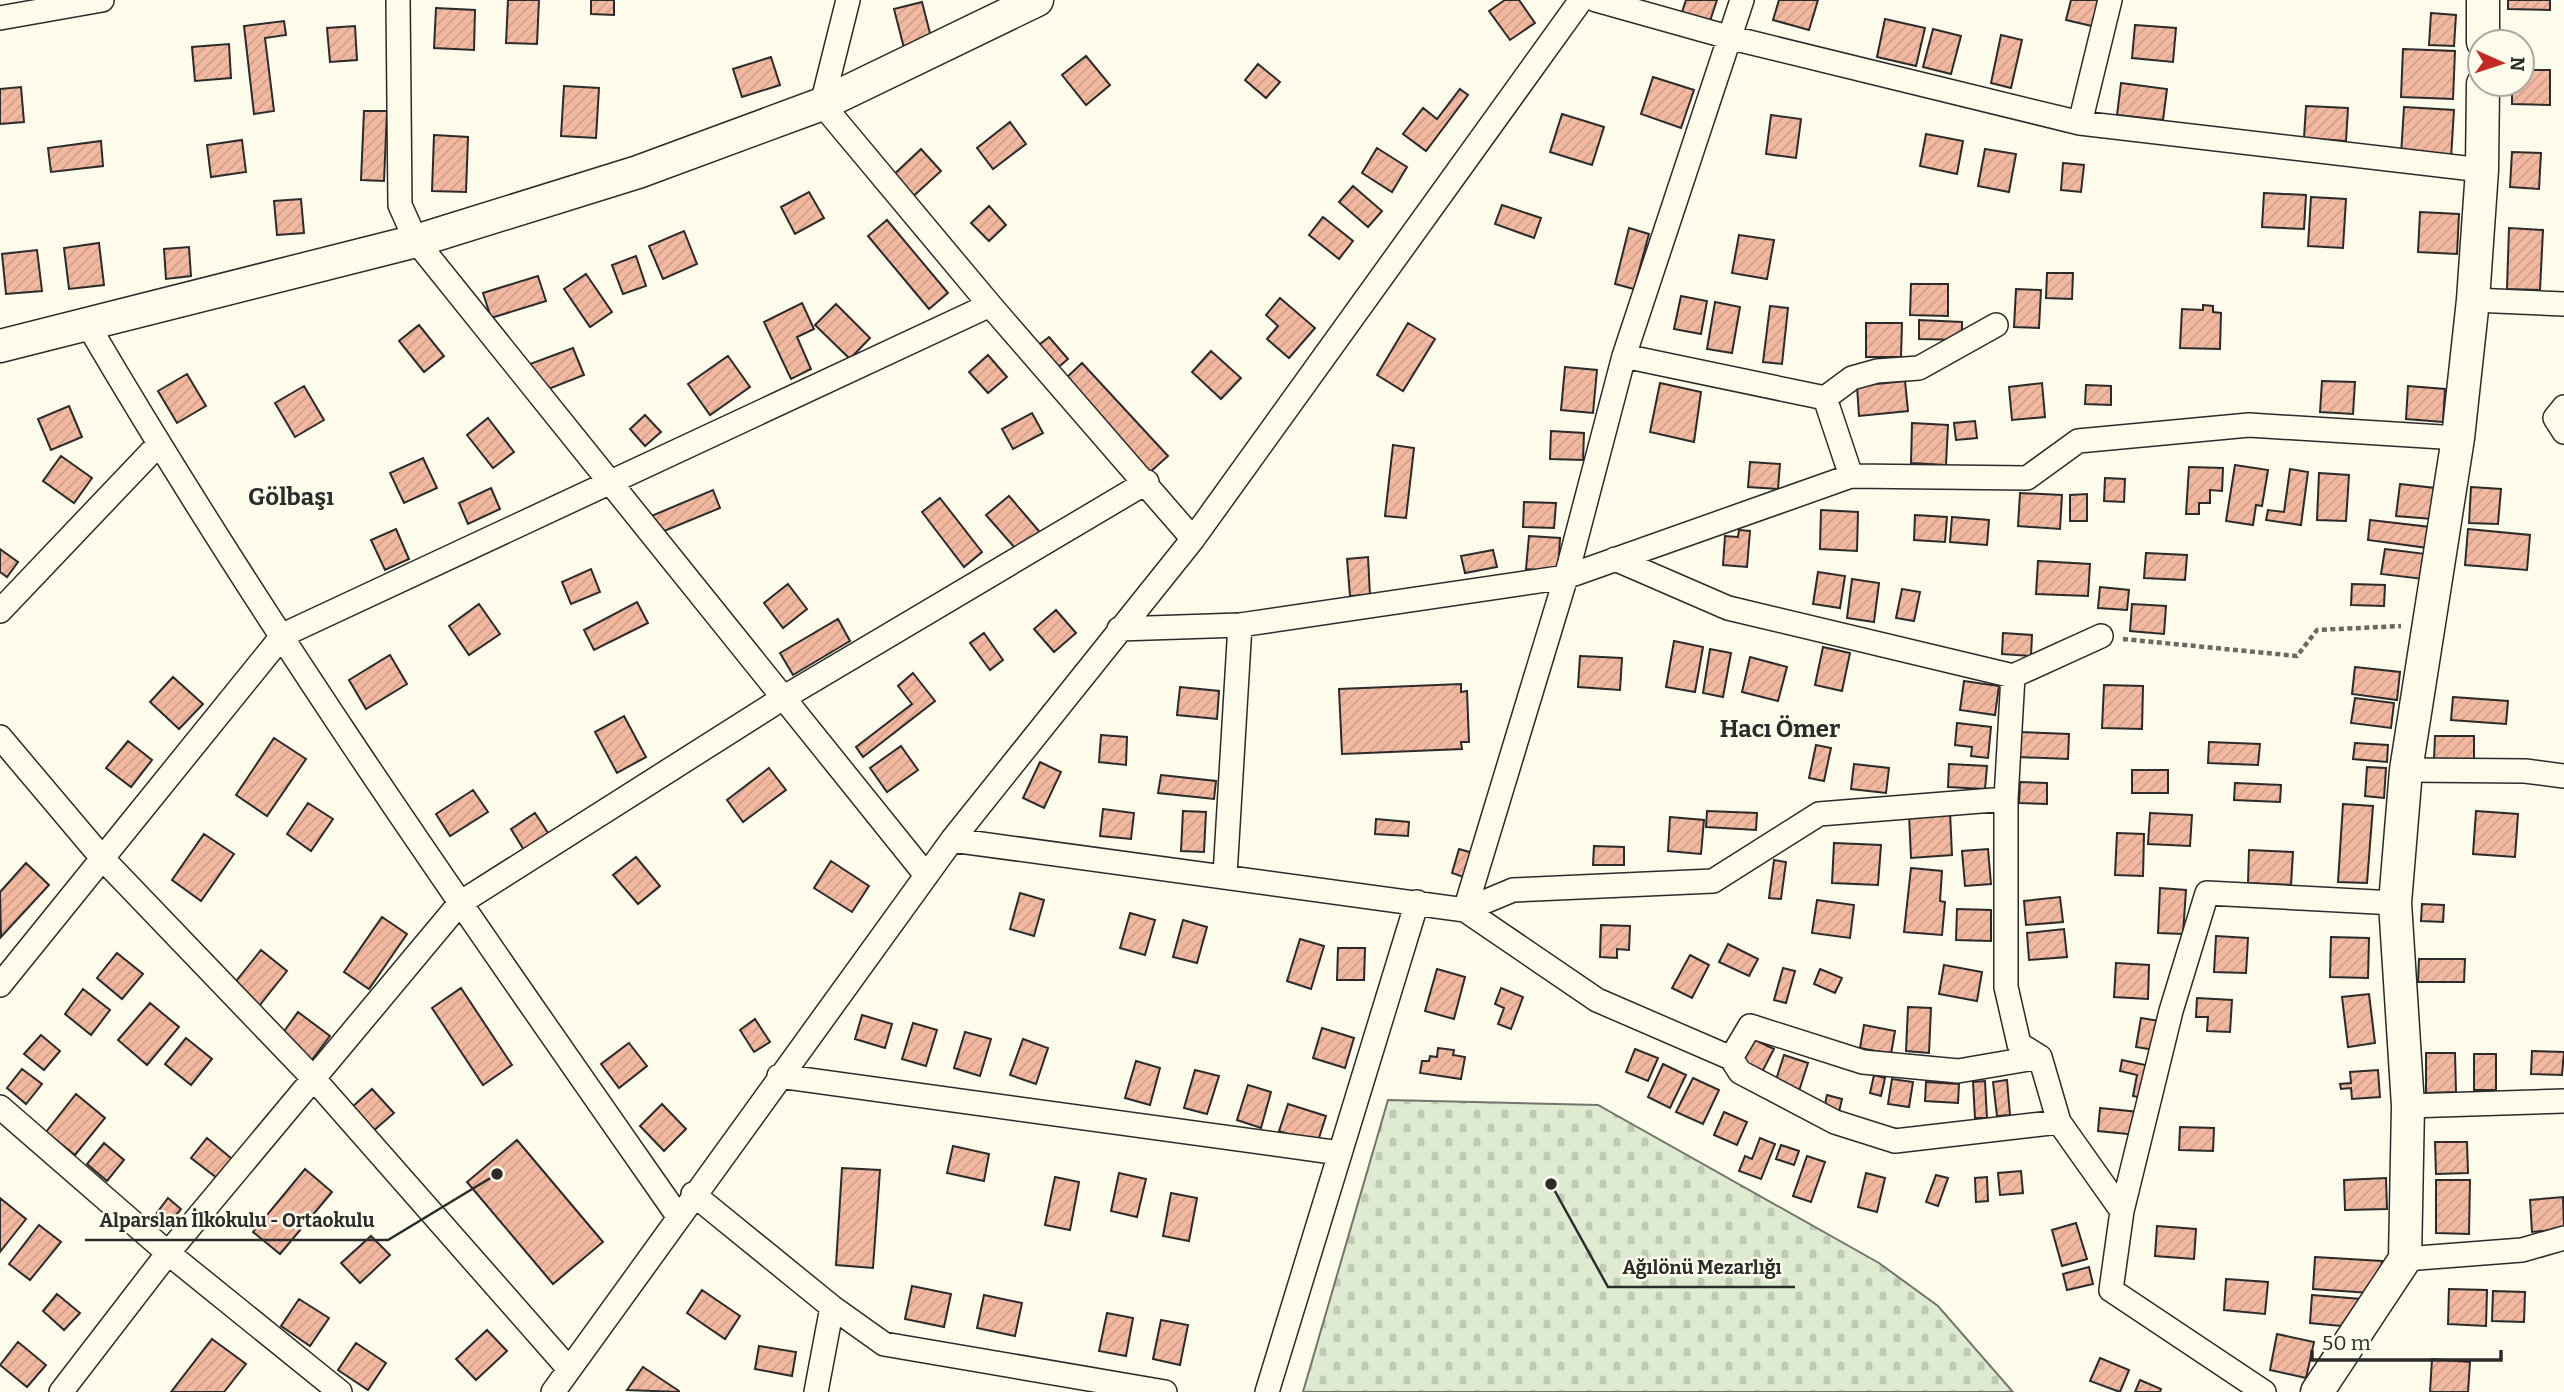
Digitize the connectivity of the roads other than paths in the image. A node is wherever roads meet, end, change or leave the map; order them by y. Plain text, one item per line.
1 (102, 0) edge
2 (398, 0) edge
3 (848, 0) edge
4 (1037, 0) edge
5 (1581, 0) edge
6 (1595, 0) edge
7 (1742, 0) edge
8 (2110, 0) edge
9 (2483, 0) edge
10 (0, 18) edge
11 (2483, 28) edge
12 (1728, 37) junction
13 (2483, 98) edge
14 (822, 104) junction
15 (2080, 124) junction
16 (2482, 170) junction
17 (416, 241) junction
18 (2473, 300) junction
19 (2564, 304) edge
20 (990, 305) junction
21 (88, 325) junction
22 (1996, 325) dead end
23 (0, 346) edge
24 (1625, 356) junction
25 (1825, 398) junction
26 (2564, 407) edge
27 (2564, 432) edge
28 (2458, 438) junction
29 (158, 445) junction
30 (1851, 476) junction
31 (1147, 482) junction
32 (609, 483) junction
33 (1193, 539) junction
34 (1615, 559) junction
35 (1566, 577) junction
36 (0, 611) edge
37 (1240, 625) junction
38 (1119, 629) junction
39 (283, 635) junction
40 (2101, 636) road end
41 (2013, 676) junction
42 (783, 698) junction
43 (0, 737) edge
44 (2406, 770) junction
45 (2564, 776) edge
46 (2006, 799) junction
47 (952, 840) junction
48 (103, 859) junction
49 (926, 875) junction
50 (1225, 875) junction
51 (1418, 902) junction
52 (460, 903) junction
53 (2395, 903) junction
54 (1465, 910) junction
55 (0, 985) edge
56 (2040, 1057) junction
57 (1731, 1058) junction
58 (779, 1076) junction
59 (314, 1079) junction
60 (2564, 1101) edge
61 (2408, 1106) junction
62 (0, 1107) edge
63 (2059, 1122) junction
64 (1340, 1153) junction
65 (693, 1194) junction
66 (2123, 1211) junction
67 (678, 1216) junction
68 (2564, 1238) edge
69 (168, 1253) junction
70 (2406, 1259) junction
71 (832, 1307) junction
72 (569, 1369) junction
73 (61, 1392) edge
74 (340, 1392) edge
75 (553, 1392) edge
76 (816, 1392) edge
77 (1165, 1392) edge
78 (1267, 1392) edge
79 (2264, 1392) edge
80 (2317, 1392) edge

1 - 10 street
2 - 17 street
3 - 14 street
4 - 14 street
5 - 33 street
6 - 12 street
7 - 12 street
8 - 15 street
9 - 11 street
12 - 15 street
12 - 24 street
13 - 16 street
14 - 17 street
14 - 20 street
15 - 16 street
16 - 18 street
17 - 21 street
17 - 32 street
18 - 19 street
18 - 28 street
20 - 31 street
20 - 32 street
21 - 23 street
21 - 29 street
22 - 25 street
24 - 25 street
24 - 35 street
25 - 30 street
26 - 27 street
28 - 30 street
28 - 44 street
29 - 36 street
29 - 39 street
30 - 34 street
31 - 33 street
31 - 42 street
32 - 39 street
32 - 42 street
33 - 38 street
34 - 35 street
34 - 41 street
35 - 37 street
35 - 54 street
37 - 38 street
37 - 50 street
38 - 47 street
39 - 48 street
39 - 52 street
40 - 41 street
41 - 46 street
42 - 49 street
42 - 52 street
43 - 48 street
44 - 45 street
44 - 53 street
46 - 54 street
46 - 56 street
47 - 49 street
47 - 50 street
48 - 55 street
48 - 59 street
49 - 58 street
50 - 51 street
51 - 54 street
51 - 64 street
52 - 59 street
52 - 67 street
53 - 61 street
53 - 66 street
54 - 57 street
56 - 57 street
56 - 63 street
57 - 63 street
58 - 64 street
58 - 65 street
59 - 69 street
59 - 72 street
60 - 61 street
61 - 70 street
62 - 69 street
63 - 66 street
64 - 78 street
65 - 67 street
65 - 71 street
66 - 79 street
67 - 72 street
68 - 70 street
69 - 73 street
69 - 74 street
70 - 80 street
71 - 76 street
71 - 77 street
72 - 75 street

